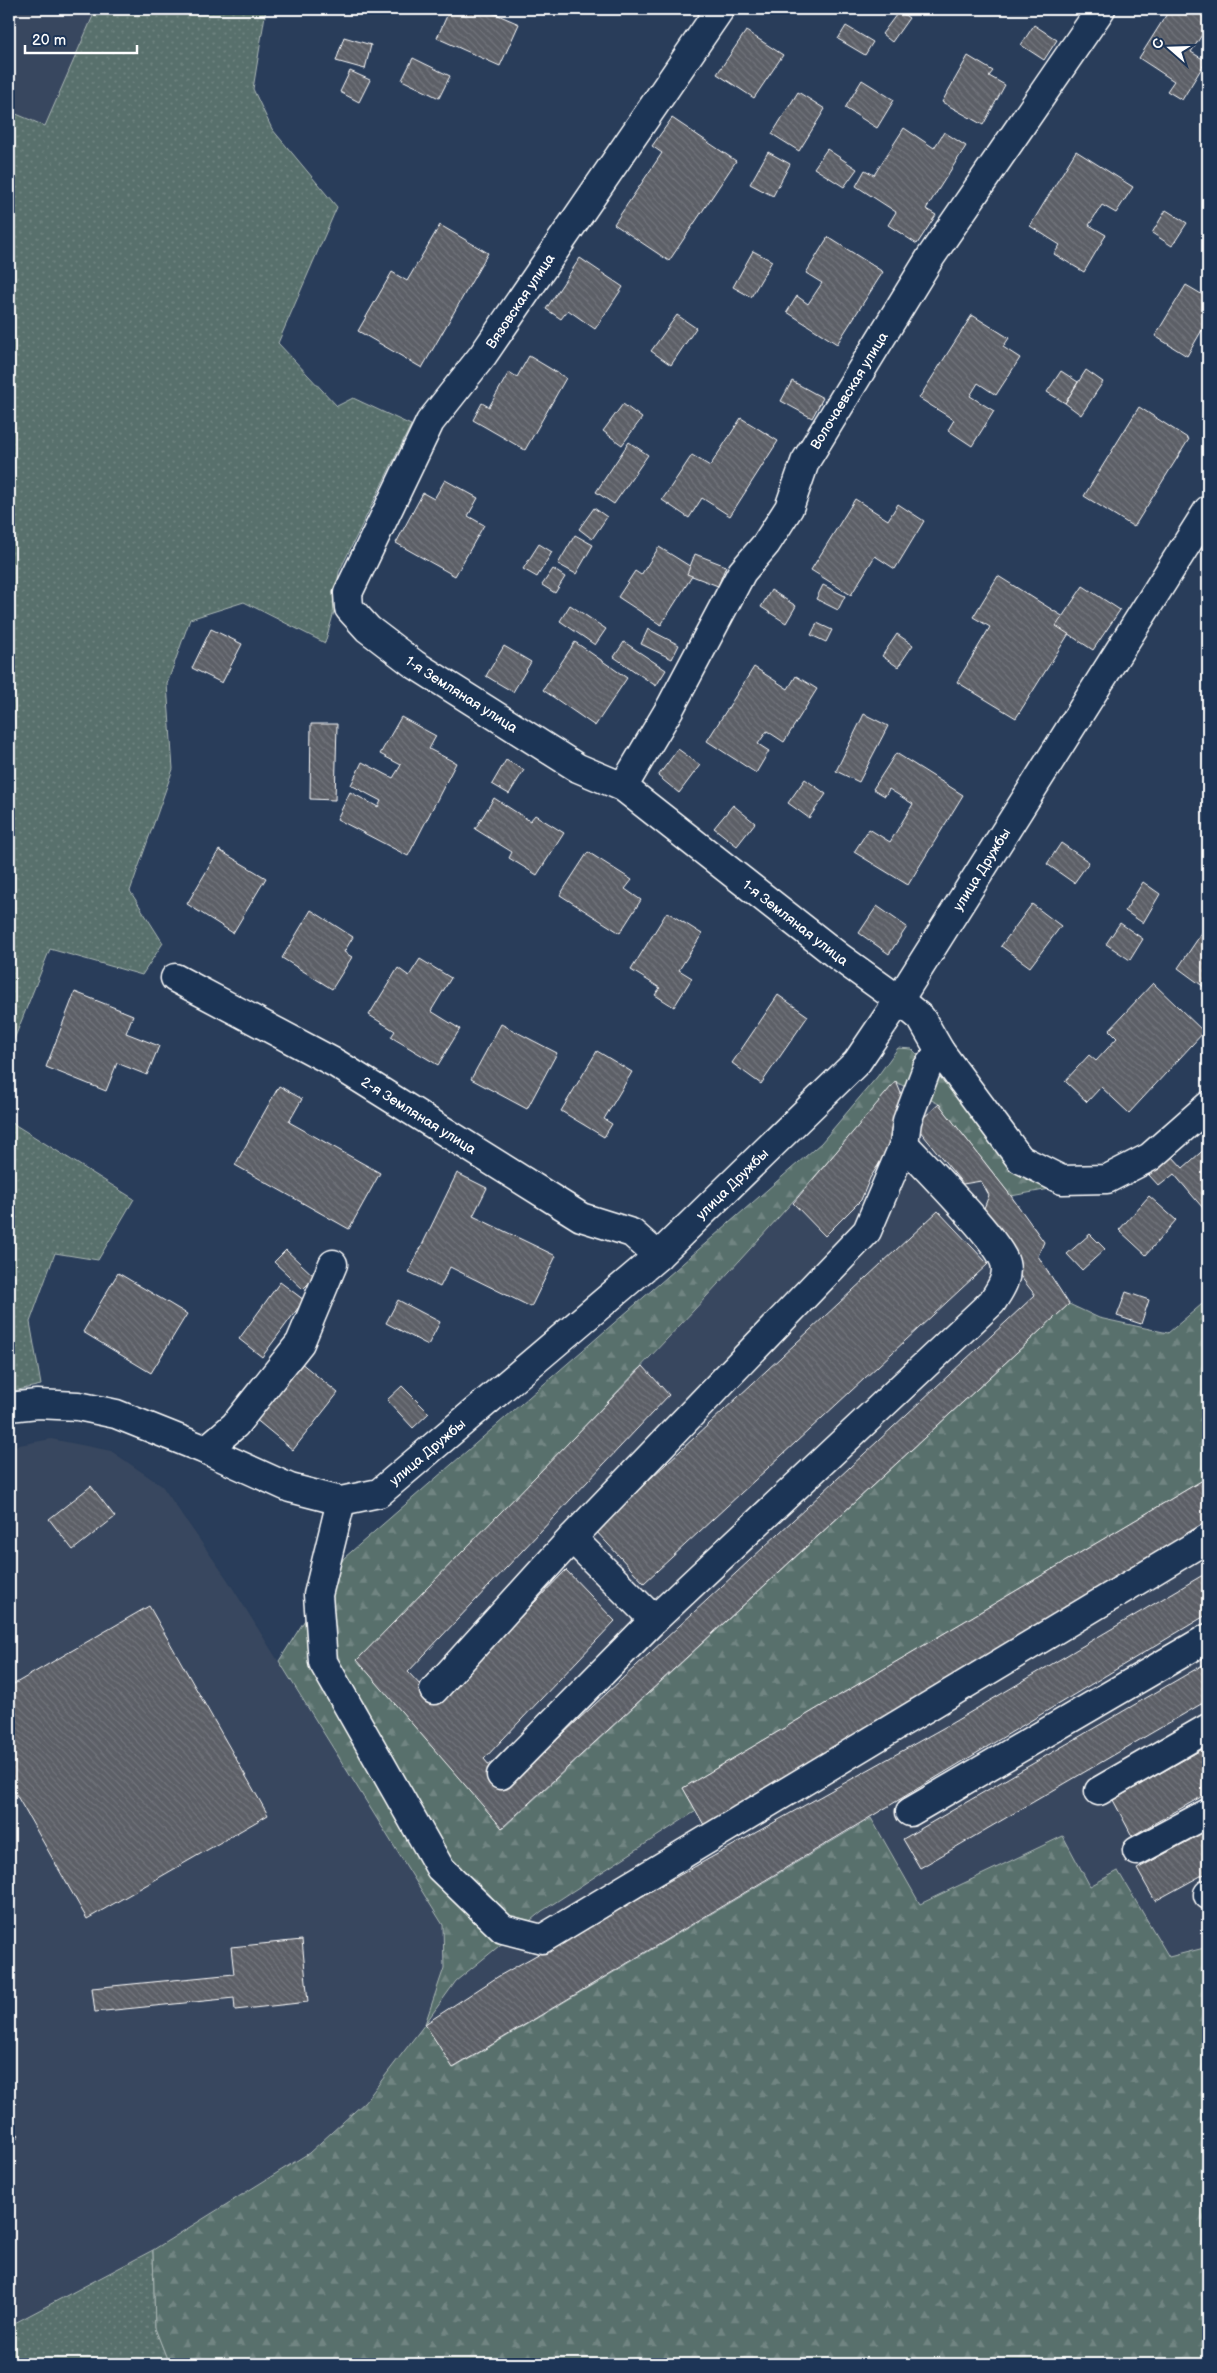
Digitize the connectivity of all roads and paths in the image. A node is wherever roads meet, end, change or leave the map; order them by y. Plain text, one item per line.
1 (720, 9) edge
2 (1101, 9) edge
3 (1208, 510) edge
4 (350, 608) joint
5 (623, 787) junction
6 (175, 978) dead end
7 (899, 1000) junction
8 (940, 1051) junction
9 (1208, 1106) edge
10 (904, 1144) junction
11 (658, 1256) junction
12 (333, 1264) dead end
13 (9, 1407) edge
14 (206, 1450) junction
15 (340, 1500) junction
16 (572, 1538) junction
17 (1208, 1538) edge
18 (654, 1620) junction
19 (1208, 1638) edge
20 (434, 1690) dead end
21 (1208, 1728) edge
22 (501, 1775) dead end
23 (1099, 1791) dead end
24 (910, 1812) dead end
25 (1208, 1813) edge
26 (1137, 1851) dead end

1 - 4 street, Вязовская улица
2 - 5 street, Волочаевская улица
3 - 7 street, улица Дружбы
4 - 5 street, 1-я Земляная улица
5 - 7 street, 1-я Земляная улица
6 - 11 street, 2-я Земляная улица
7 - 8 street, 1-я Земляная улица
7 - 11 street, улица Дружбы
8 - 9 street, 1-я Земляная улица
8 - 10 street
10 - 16 street
10 - 18 street
11 - 15 street, улица Дружбы
12 - 14 street
13 - 14 street, улица Дружбы
14 - 15 street, улица Дружбы
15 - 17 street
16 - 18 street
16 - 20 street
18 - 22 street
19 - 24 street
21 - 23 street
25 - 26 street

